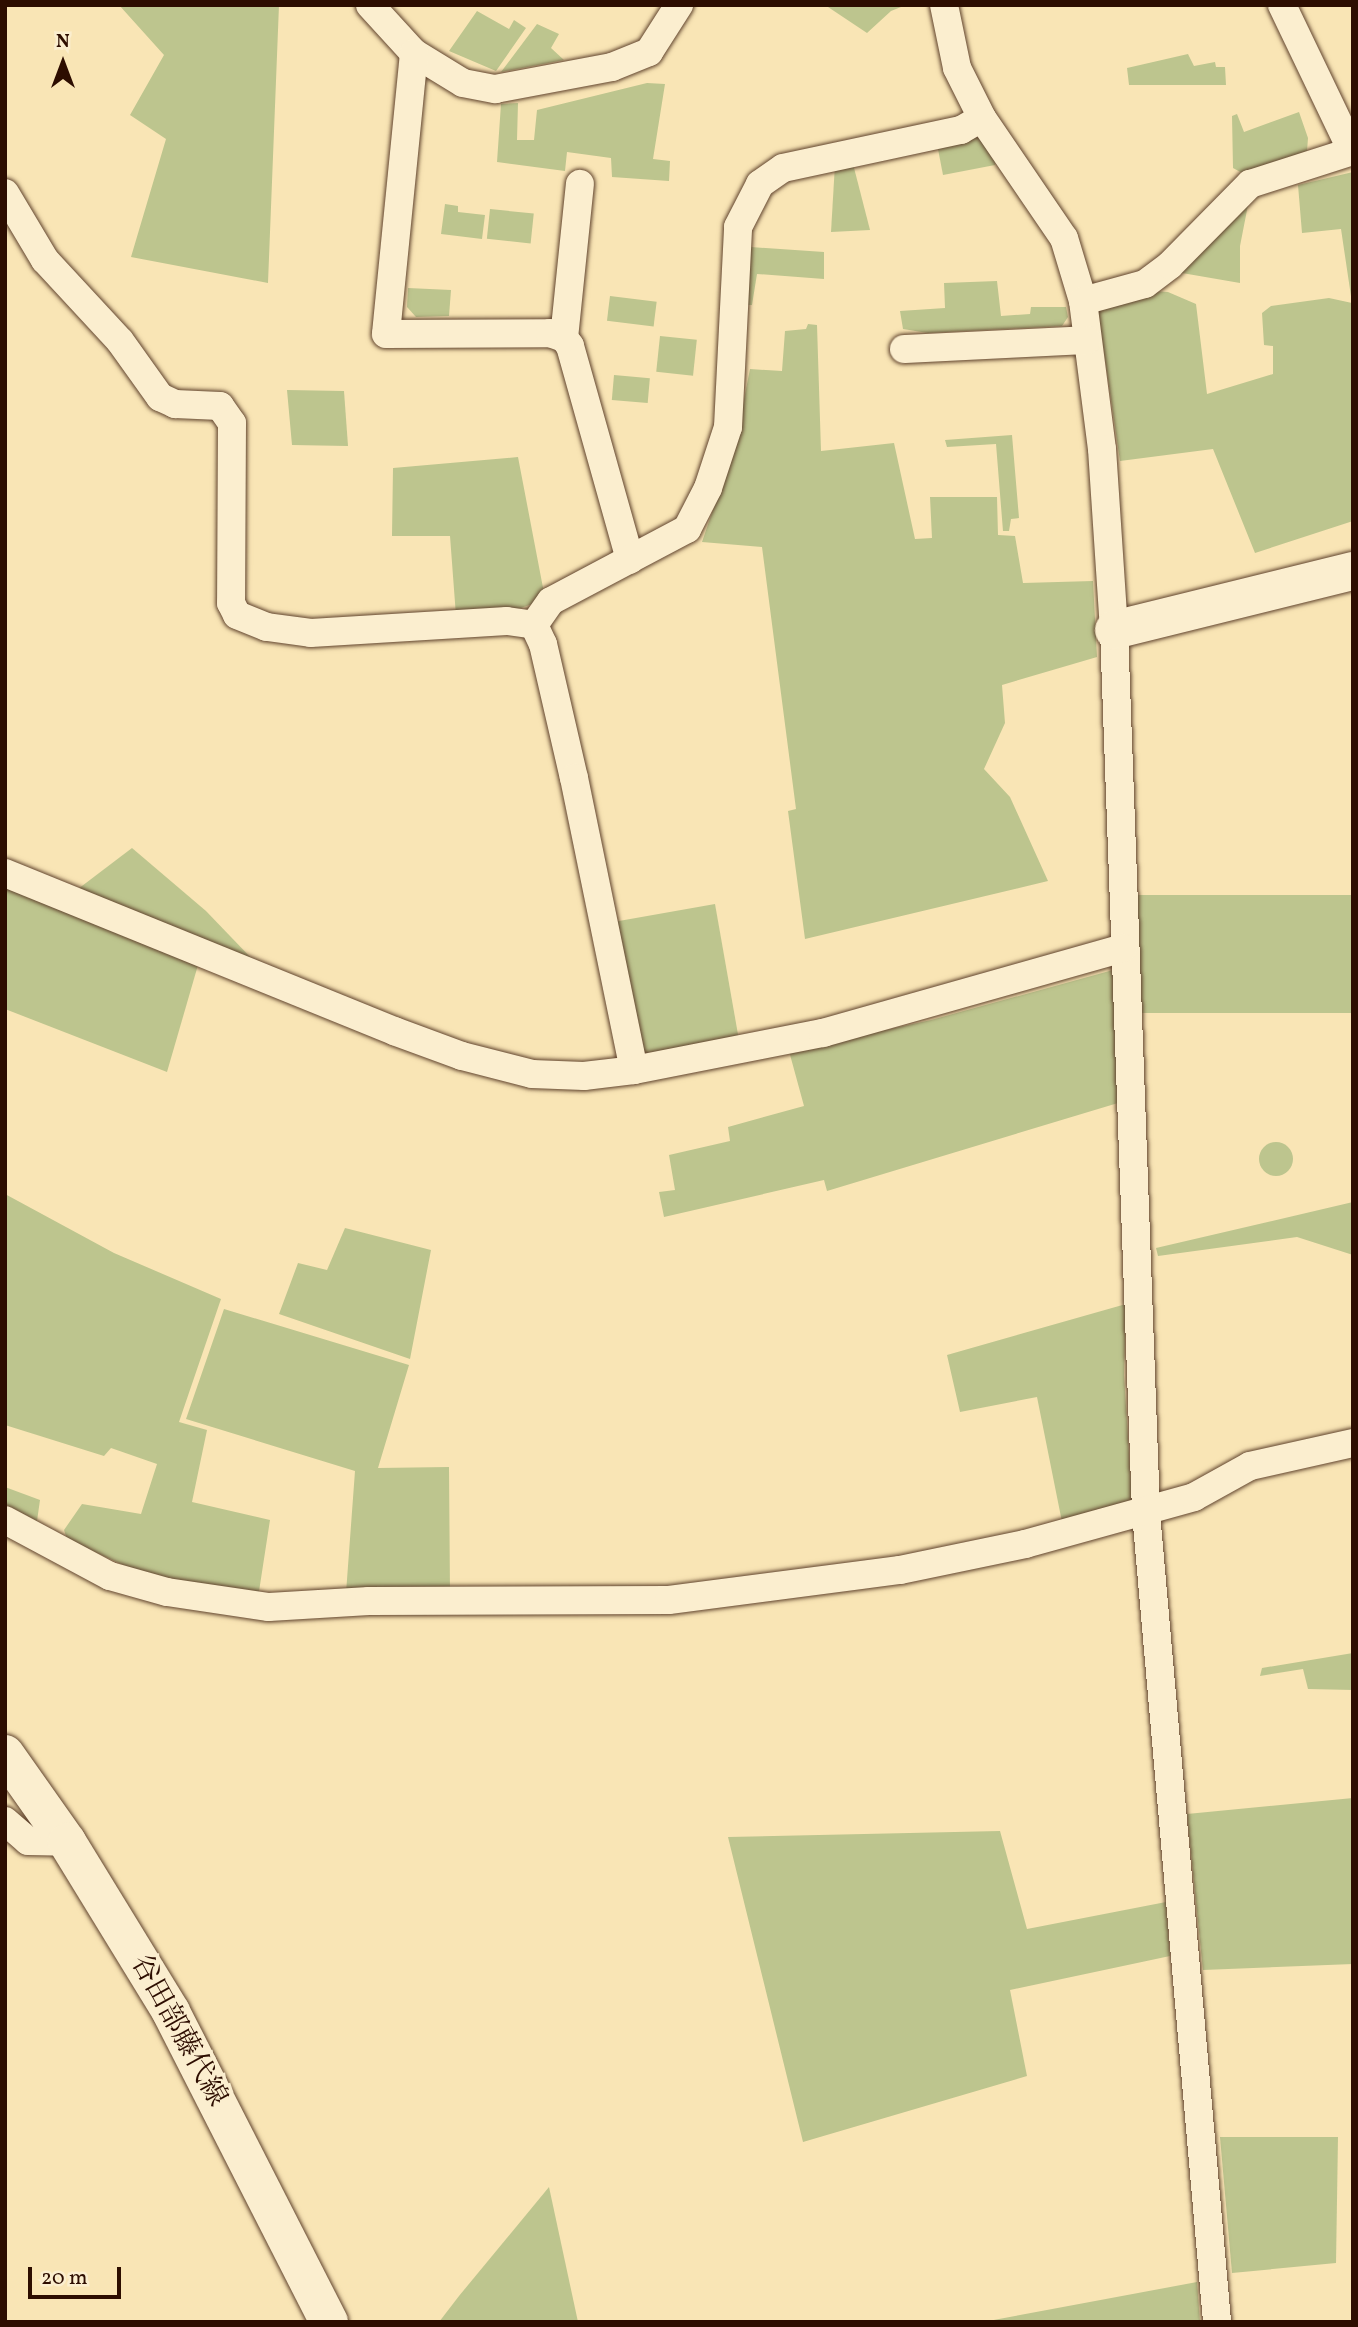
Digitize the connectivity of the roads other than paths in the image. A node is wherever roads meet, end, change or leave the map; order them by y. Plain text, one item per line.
1 (370, 5) edge
2 (679, 5) edge
3 (944, 5) edge
4 (1282, 5) edge
5 (414, 53) junction
6 (982, 118) junction
7 (1352, 151) edge
8 (580, 184) dead end
9 (5, 193) edge
10 (1083, 301) junction
11 (564, 338) junction
12 (1087, 340) junction
13 (904, 349) dead end
14 (630, 560) junction
15 (1353, 571) edge
16 (534, 625) junction
17 (1114, 630) junction
18 (5, 873) edge
19 (1123, 948) junction
20 (634, 1070) junction
21 (1353, 1443) edge
22 (1146, 1513) junction
23 (5, 1520) edge
24 (5, 1754) edge
25 (5, 1821) edge
26 (68, 1842) junction
27 (328, 2322) edge
28 (1217, 2322) edge

1 - 5 street
2 - 5 street
3 - 6 street
4 - 7 street
5 - 11 street
6 - 10 street
6 - 14 street
7 - 10 street
8 - 11 street
9 - 16 street
10 - 12 street
11 - 14 street
12 - 13 street
12 - 17 street
14 - 16 street
15 - 17 main road
16 - 20 street
17 - 19 street
18 - 20 street
19 - 20 street
19 - 22 street
21 - 22 street
22 - 23 street
22 - 28 street
24 - 26 main road, 谷田部藤代線
25 - 26 street
26 - 27 main road, 谷田部藤代線

